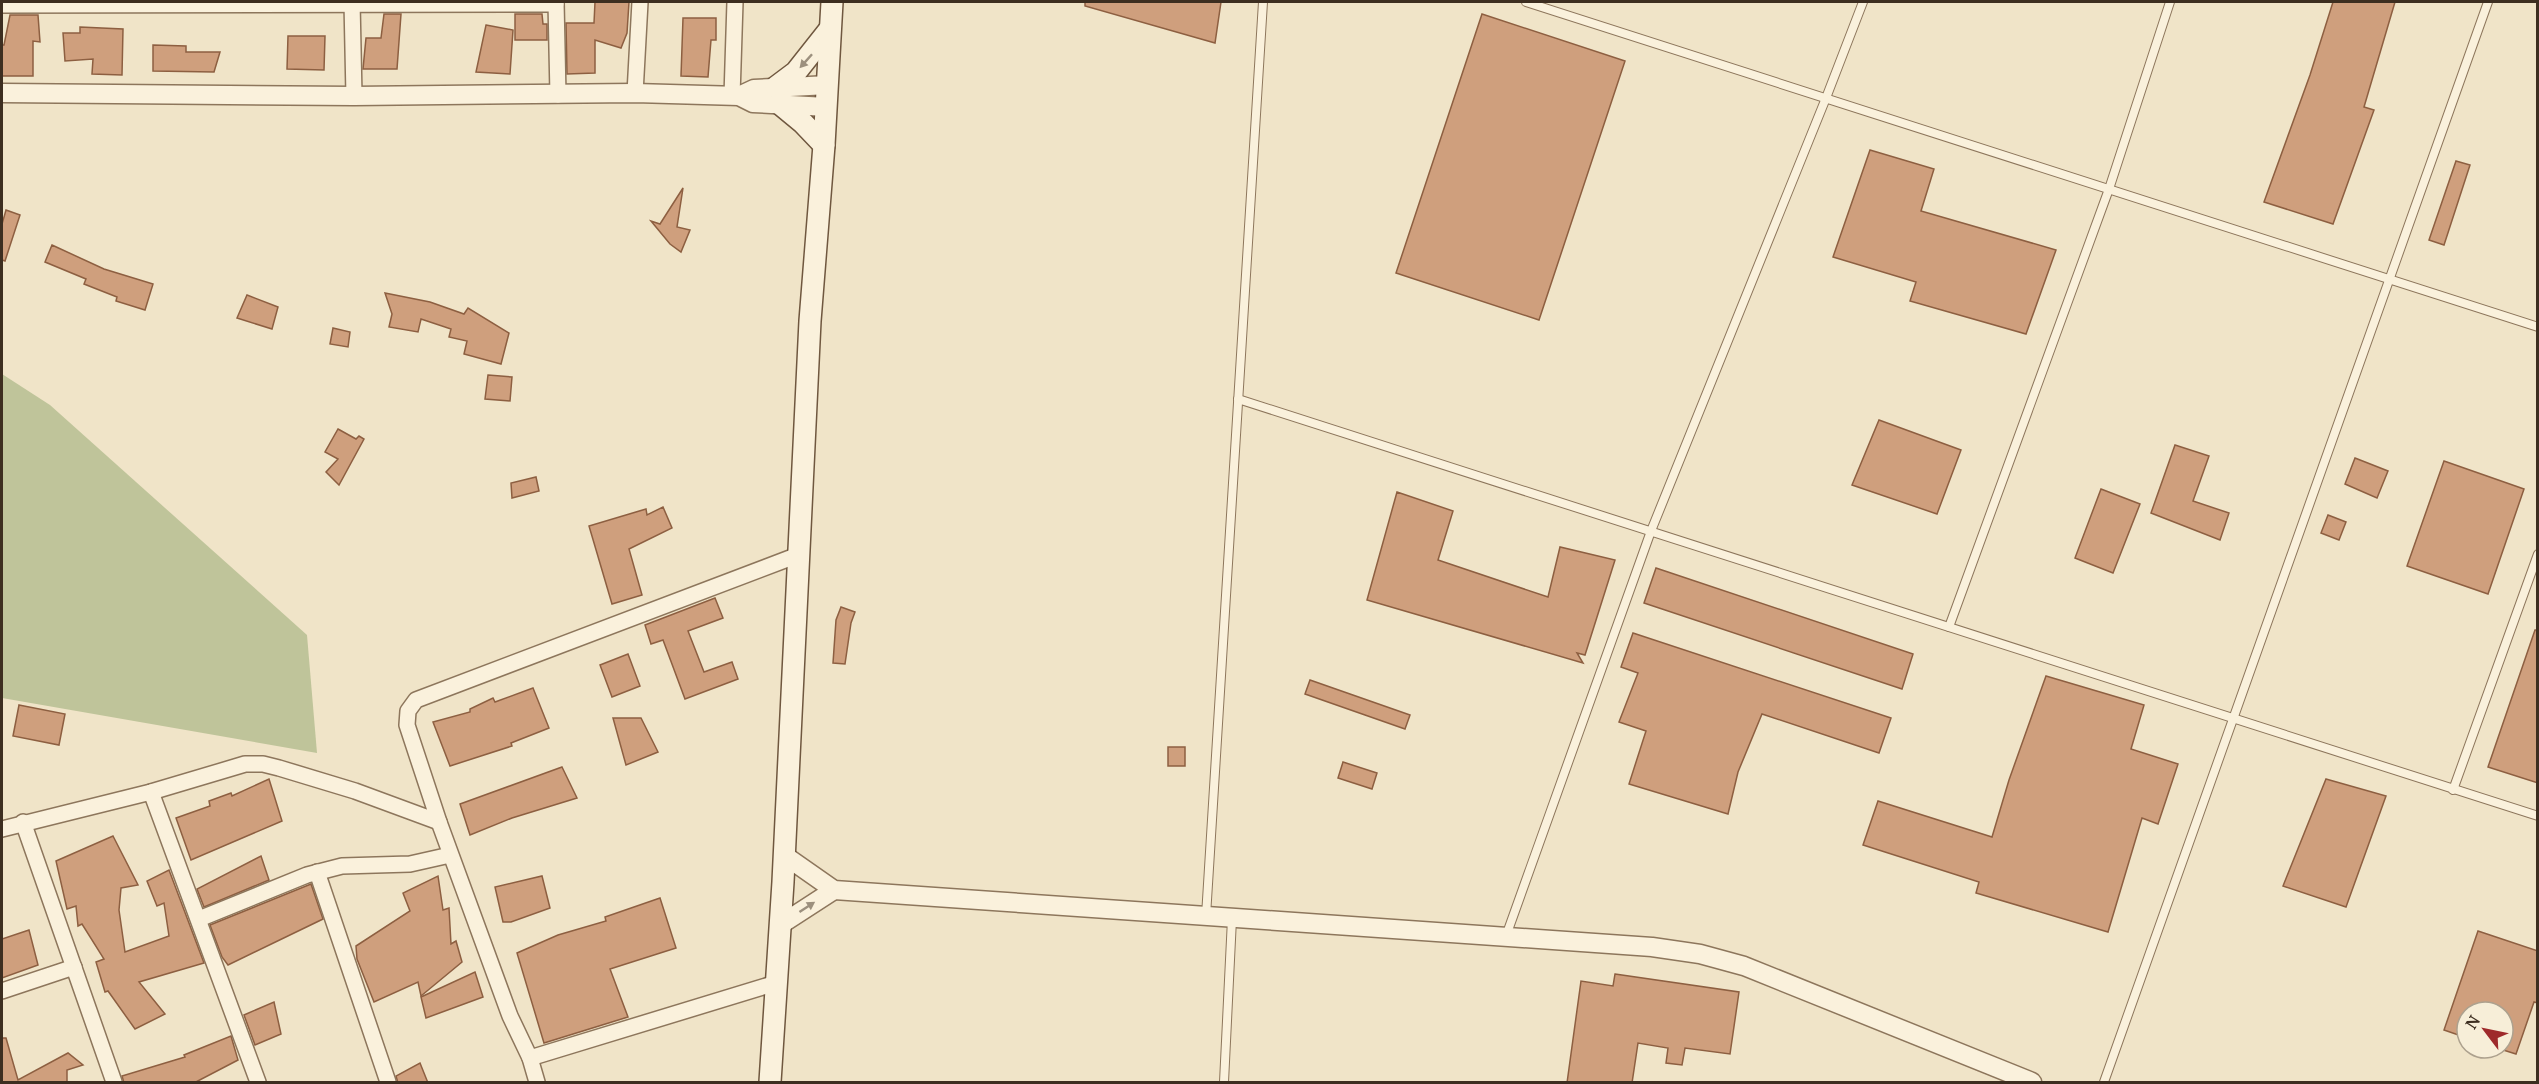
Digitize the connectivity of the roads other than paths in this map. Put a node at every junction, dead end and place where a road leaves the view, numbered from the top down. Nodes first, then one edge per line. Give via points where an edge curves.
1 (640, 2) edge
2 (735, 2) edge
3 (832, 2) edge
4 (1263, 2) edge
5 (1526, 2) edge
6 (1863, 2) edge
7 (2170, 2) edge
8 (2488, 2) edge
9 (79, 3) edge
10 (271, 3) edge
11 (352, 3) edge
12 (556, 3) edge
13 (1538, 3) edge
14 (2, 5) edge
15 (830, 29) junction
16 (828, 85) junction
17 (2, 93) edge
18 (635, 93) junction
19 (558, 95) junction
20 (354, 96) junction
21 (735, 96) junction
22 (778, 96) junction
23 (1826, 98) junction
24 (827, 107) junction
25 (824, 145) junction
26 (2109, 189) junction
27 (2389, 280) junction
28 (2538, 327) edge
29 (1238, 399) junction
30 (1651, 531) junction
31 (2538, 554) edge
32 (798, 555) junction
33 (1949, 627) junction
34 (2234, 718) junction
35 (2453, 790) junction
36 (151, 792) junction
37 (2538, 816) edge
38 (23, 822) junction
39 (439, 822) junction
40 (2, 829) edge
41 (450, 855) junction
42 (784, 855) junction
43 (317, 872) junction
44 (834, 890) junction
45 (1206, 915) junction
46 (1232, 917) junction
47 (199, 919) junction
48 (780, 925) junction
49 (1506, 937) junction
50 (74, 967) junction
51 (776, 983) junction
52 (2, 992) edge
53 (530, 1058) junction
54 (114, 1083) edge
55 (258, 1083) edge
56 (388, 1083) edge
57 (537, 1083) edge
58 (770, 1083) edge
59 (1224, 1083) edge
60 (2032, 1083) edge
61 (2104, 1083) edge

1 - 18 street
2 - 21 street
3 - 15 main road
4 - 29 lane
5 - 13 lane
6 - 23 lane
7 - 26 lane
8 - 27 lane
9 - 10 street
9 - 14 street
10 - 11 street
11 - 12 street
11 - 20 street
12 - 19 street
13 - 23 lane
15 - 16 main road
15 -> 22 main road
16 - 22 street
16 - 24 main road
17 - 20 street
18 - 19 street
18 - 21 street
19 - 20 street
21 - 22 street via 753,103
22 - 24 street
22 - 25 main road
23 - 26 lane
23 - 30 lane
24 - 25 main road
25 - 32 main road
26 - 27 lane
26 - 33 lane
27 - 28 lane
27 - 34 lane
29 - 30 lane
29 - 45 lane
30 - 33 lane
30 - 49 lane
31 - 35 lane
32 - 39 street via 416,700 408,711 407,725
32 - 42 main road
33 - 34 lane
34 - 35 lane
34 - 61 lane
35 - 37 lane
36 - 38 street
36 - 39 street via 245,764 263,764 355,791
36 - 47 street
38 - 40 street
38 - 50 street
39 - 41 street
41 - 43 street via 410,864 342,866
41 - 53 street via 510,1016
42 - 44 street
42 - 48 main road
43 - 47 street
43 - 56 street
44 - 45 street
48 -> 44 street
45 - 46 street
46 - 49 street
46 - 59 lane
47 - 55 street
48 - 51 main road
49 - 60 street via 1652,947 1744,966
50 - 52 street
50 - 54 street
51 - 53 street
51 - 58 main road
53 - 57 street

